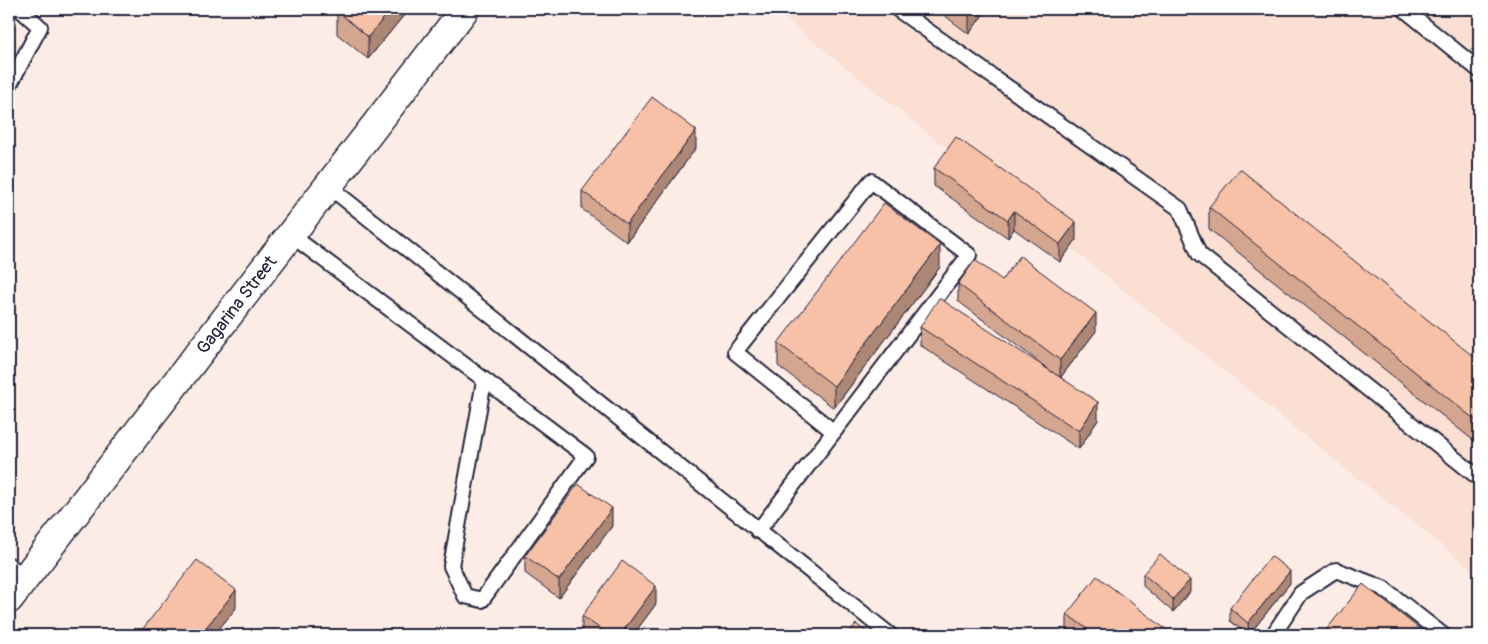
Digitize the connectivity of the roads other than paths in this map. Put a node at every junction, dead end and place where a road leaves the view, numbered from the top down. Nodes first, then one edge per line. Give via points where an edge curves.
1 (20, 9) edge
2 (465, 9) edge
3 (897, 9) edge
4 (1404, 9) edge
5 (1479, 70) edge
6 (9, 86) edge
7 (327, 185) junction
8 (291, 235) junction
9 (484, 381) junction
10 (834, 432) junction
11 (1479, 478) edge
12 (758, 531) junction
13 (14, 581) edge
14 (890, 635) edge
15 (1273, 635) edge
16 (1443, 635) edge

1 - 6 lane via 40,27
2 - 7 main road, Gagarina Street
3 - 11 lane via 1180,209 1199,254
4 - 5 lane
7 - 8 main road, Gagarina Street
7 - 12 lane
8 - 9 lane
8 - 13 main road, Gagarina Street
9 - 9 lane via 586,456 482,600 465,596 451,566
10 - 10 lane via 969,255 871,181 735,352
10 - 12 lane
12 - 14 lane
15 - 16 lane via 1302,593 1336,570 1383,588

